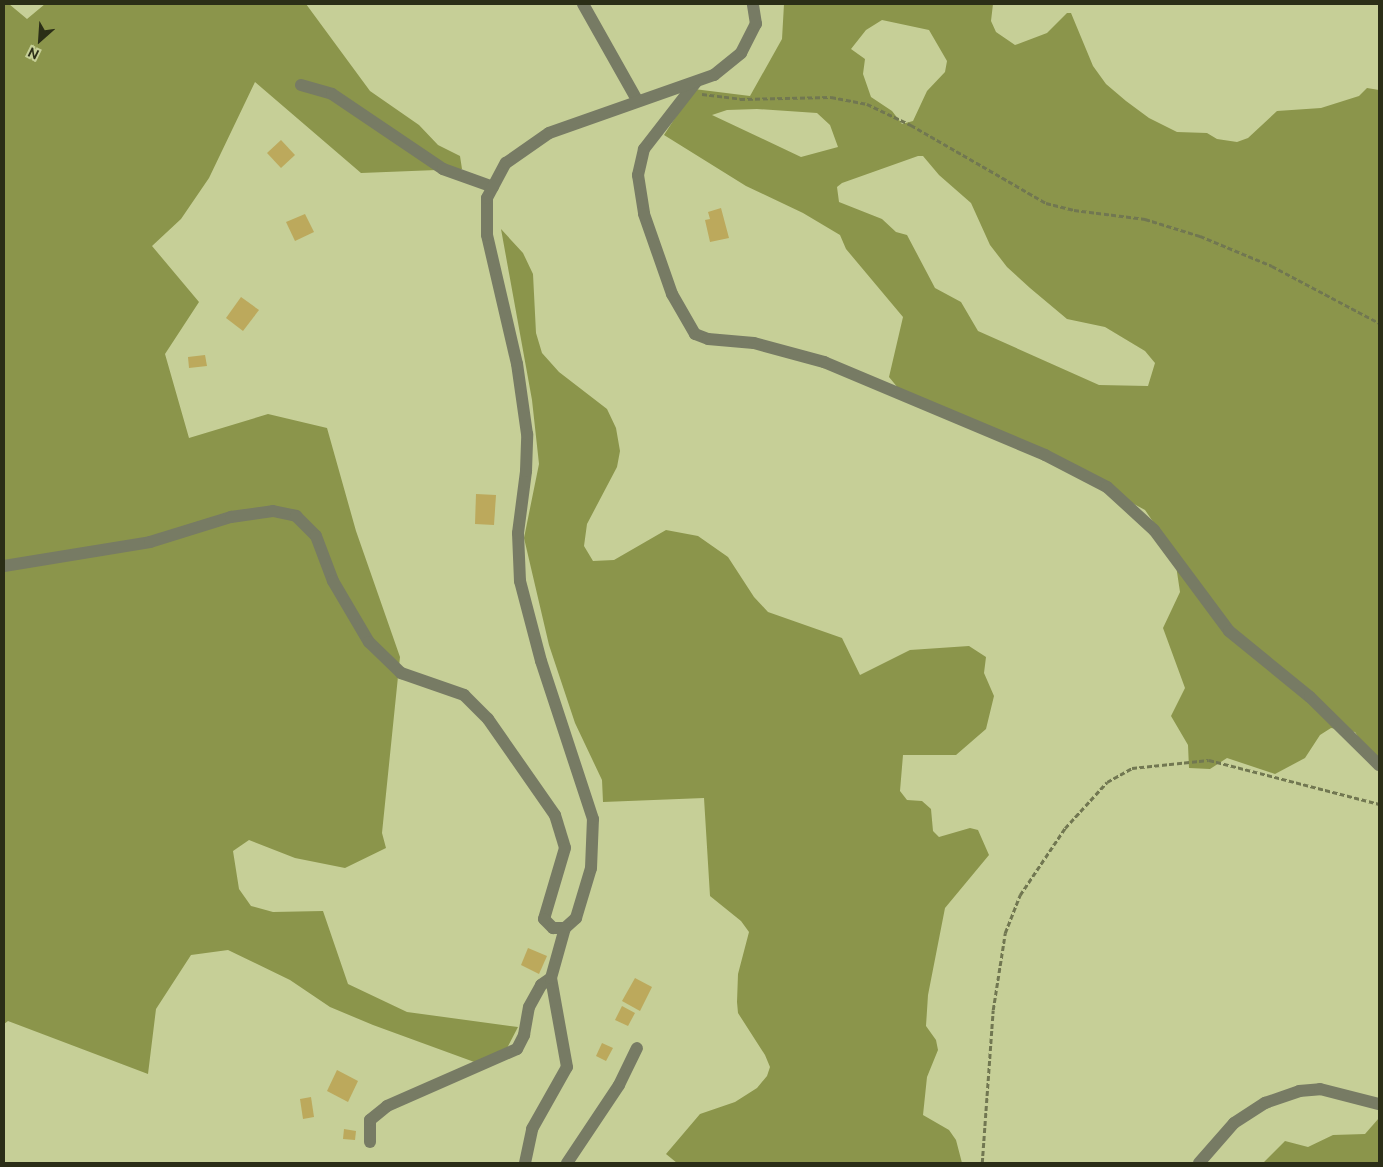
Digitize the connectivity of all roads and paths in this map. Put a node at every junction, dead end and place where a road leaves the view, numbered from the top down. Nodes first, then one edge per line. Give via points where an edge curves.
1 (583, 4) edge
2 (753, 4) edge
3 (301, 85) dead end
4 (692, 87) junction
5 (637, 100) junction
6 (493, 187) junction
7 (1379, 323) edge
8 (4, 566) edge
9 (1379, 765) edge
10 (1379, 804) edge
11 (565, 928) junction
12 (552, 978) junction
13 (637, 1048) dead end
14 (1379, 1104) edge
15 (370, 1142) dead end
16 (525, 1163) edge
17 (567, 1163) edge
18 (982, 1163) edge
19 (1199, 1163) edge

1 - 5 street
2 - 4 street via 756,24 741,53 714,75
3 - 6 street via 332,94 444,169
4 - 5 street
4 - 7 path via 740,99 831,97 867,104 911,125 1046,203 1145,219 1200,236 1281,270
4 - 9 street via 644,149 638,175 644,214 672,294 695,334 708,339 754,343 824,362 1045,456 1107,488 1154,530 1229,631 1310,697
5 - 6 street via 549,133 506,163
6 - 11 street via 487,198 487,235 517,364 527,434 518,533 520,581 541,661 593,819 591,868 576,918
8 - 11 street via 150,542 231,517 274,511 296,516 316,536 334,581 370,642 401,673 464,695 488,719 555,815 565,848 544,919 553,928
10 - 18 path via 1209,760 1132,768 1107,782 1065,828 1020,895 1005,932 994,1010
11 - 12 street
12 - 15 street via 541,985 529,1007 524,1036 517,1049 387,1106 370,1120
12 - 16 street via 567,1067 532,1129
13 - 17 street via 620,1085
14 - 19 street via 1320,1089 1299,1091 1264,1103 1234,1123

